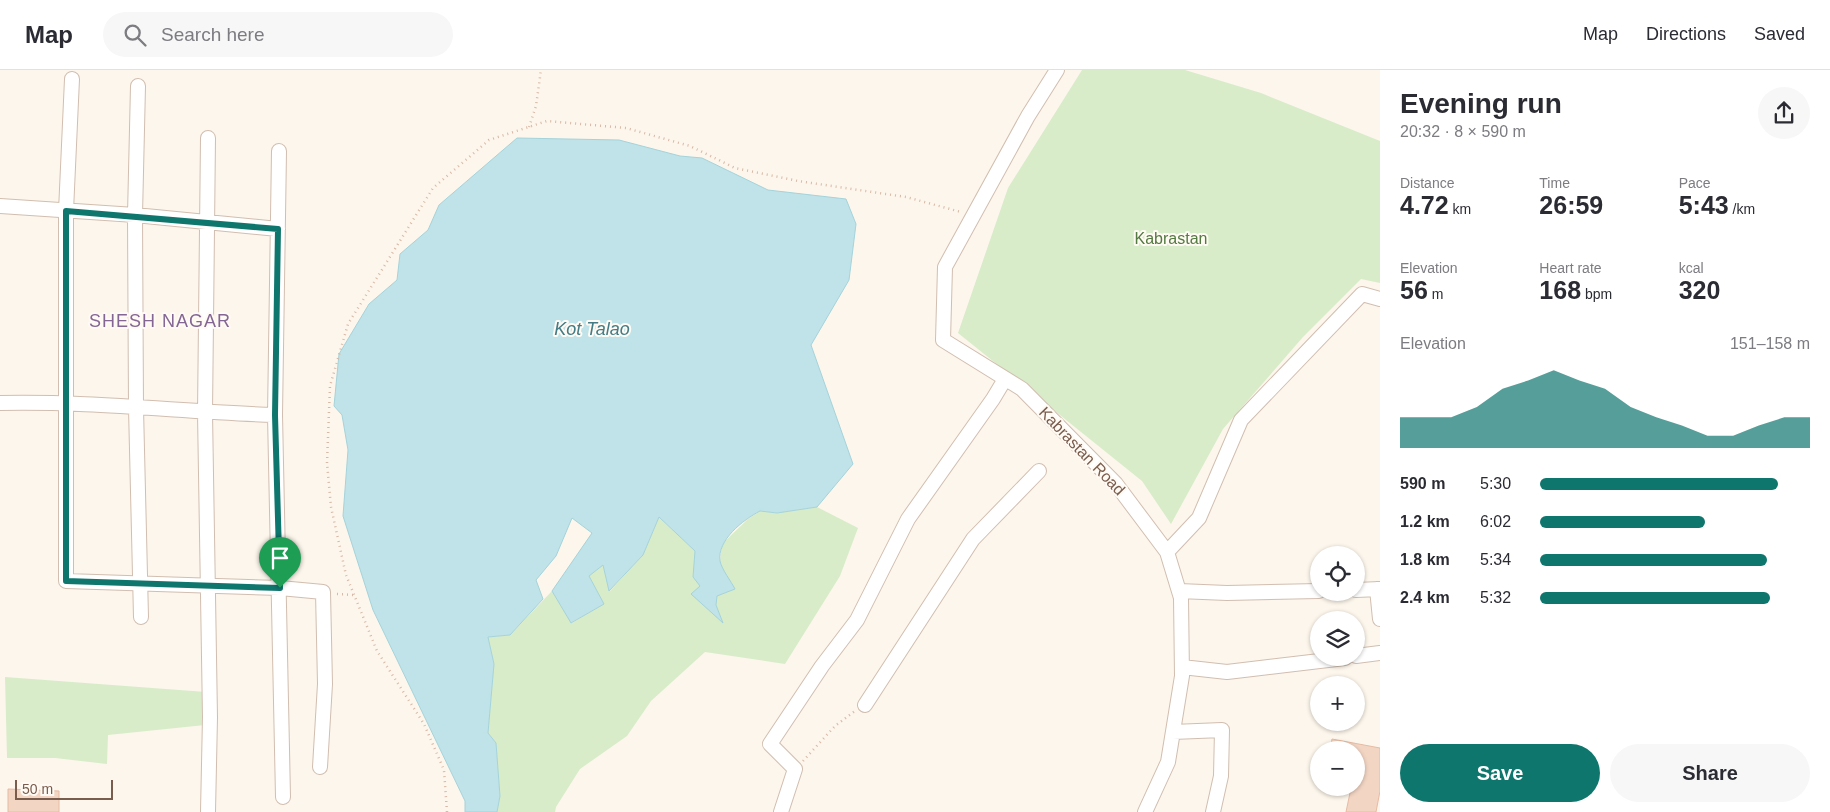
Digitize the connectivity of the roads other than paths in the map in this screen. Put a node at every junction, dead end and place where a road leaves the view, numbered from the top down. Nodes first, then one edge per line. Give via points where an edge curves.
1 (1057, 70) edge
2 (72, 79) dead end
3 (138, 86) dead end
4 (208, 138) dead end
5 (279, 151) dead end
6 (0, 206) edge
7 (66, 211) junction
8 (135, 215) junction
9 (209, 224) junction
10 (278, 229) junction
11 (1380, 299) edge
12 (1005, 379) junction
13 (66, 402) junction
14 (0, 403) edge
15 (136, 408) junction
16 (205, 413) junction
17 (275, 415) junction
18 (1039, 470) dead end
19 (1167, 552) junction
20 (141, 583) junction
21 (208, 587) junction
22 (280, 588) junction
23 (1378, 589) edge
24 (1365, 590) edge
25 (1178, 591) junction
26 (1310, 591) edge
27 (141, 617) dead end
28 (1380, 619) edge
29 (1380, 653) edge
30 (1365, 655) edge
31 (1310, 662) edge
32 (1182, 668) junction
33 (865, 705) road end
34 (1173, 732) junction
35 (320, 767) dead end
36 (283, 797) dead end
37 (208, 812) edge
38 (781, 812) edge
39 (1145, 812) edge
40 (1213, 812) edge

1 - 12 street, Kabrastan Road via 945,267 943,340
2 - 7 street
3 - 8 street
4 - 9 street
5 - 10 street
6 - 7 street
7 - 8 street
7 - 13 street
8 - 9 street
8 - 15 street
9 - 10 street
9 - 16 street
10 - 17 street
11 - 19 street via 1362,294 1241,420 1199,518
12 - 19 street, Kabrastan Road via 1022,390 1116,484
12 - 38 street via 908,519 857,620 770,744 795,769
13 - 14 street
13 - 15 street
13 - 20 street via 66,581
15 - 16 street
15 - 20 street
16 - 17 street
16 - 21 street
17 - 22 street
18 - 33 street via 973,539
19 - 25 street, Kabrastan Road
20 - 21 street
20 - 27 street
21 - 22 street
21 - 37 street
22 - 35 street via 323,592 325,684
22 - 36 street
23 - 24 street
23 - 28 street
25 - 26 street
25 - 32 street, Kabrastan Road via 1181,598
29 - 30 street
31 - 32 street via 1226,672
32 - 34 street, Kabrastan Road
34 - 39 street, Kabrastan Road via 1168,762
34 - 40 street via 1222,730 1221,776

